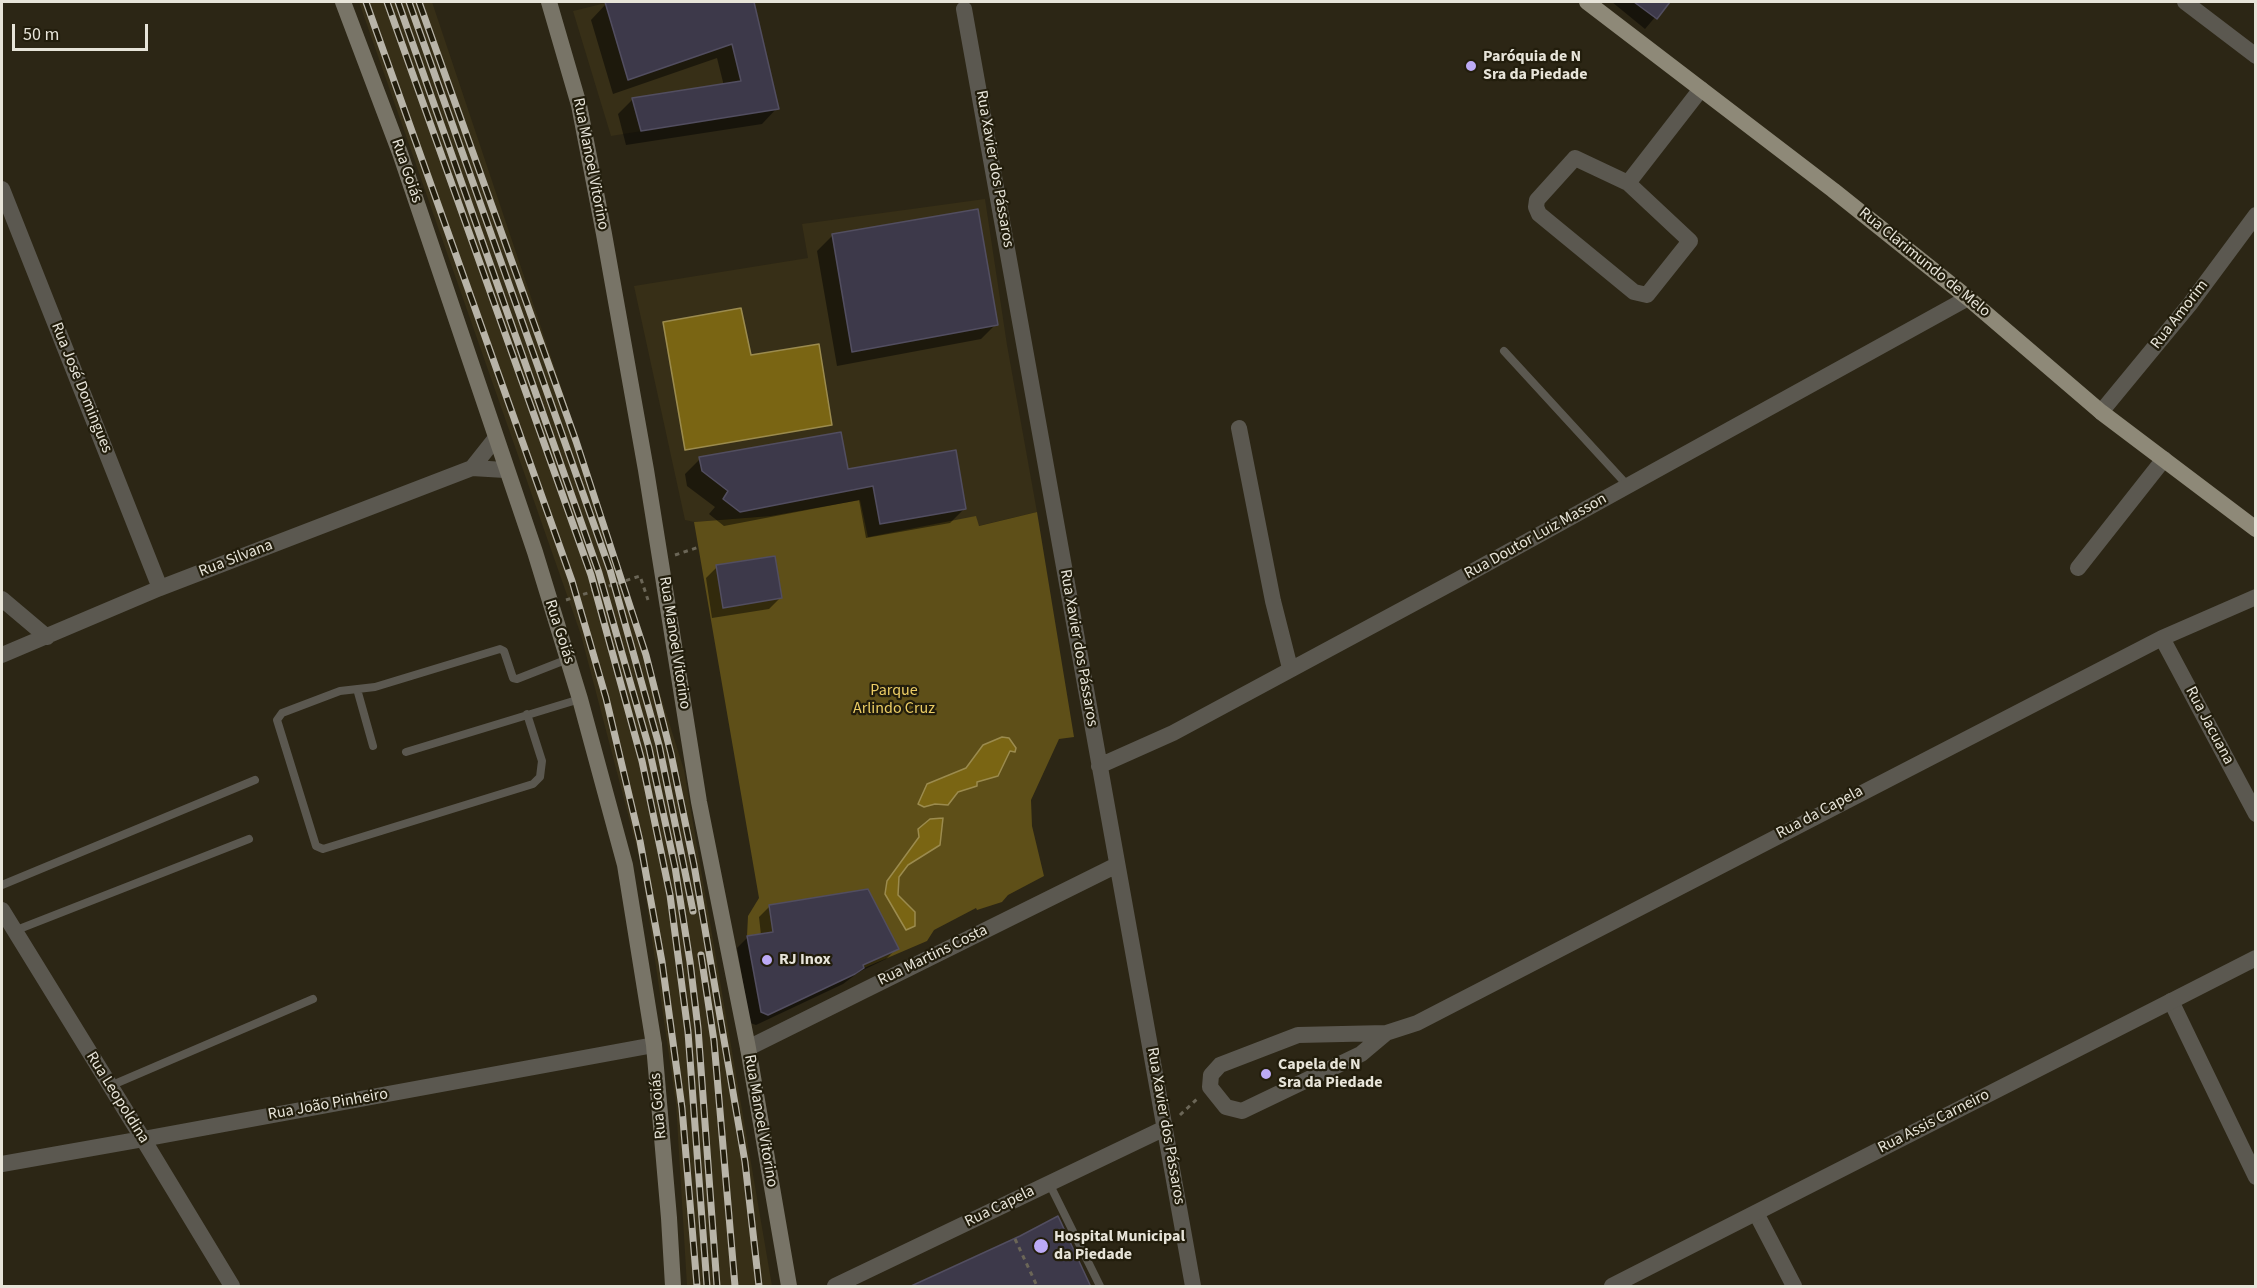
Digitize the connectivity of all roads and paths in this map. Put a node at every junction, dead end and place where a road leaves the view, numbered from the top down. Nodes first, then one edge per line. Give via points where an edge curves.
1 (343, 2) edge
2 (549, 2) edge
3 (1589, 2) edge
4 (2185, 2) edge
5 (964, 9) dead end
6 (2256, 56) edge
7 (1701, 89) junction
8 (1628, 183) junction
9 (2, 189) edge
10 (2256, 215) edge
11 (1968, 298) junction
12 (1504, 351) dead end
13 (2101, 412) junction
14 (1239, 428) dead end
15 (495, 439) junction
16 (2163, 459) junction
17 (472, 468) junction
18 (506, 470) junction
19 (1628, 486) junction
20 (2256, 530) edge
21 (699, 547) dead end
22 (660, 559) junction
23 (2078, 568) dead end
24 (640, 576) dead end
25 (160, 588) junction
26 (2256, 597) edge
27 (2, 599) edge
28 (555, 604) dead end
29 (46, 637) junction
30 (2162, 638) junction
31 (2, 655) edge
32 (568, 659) junction
33 (1290, 668) junction
34 (357, 689) junction
35 (580, 699) junction
36 (527, 714) junction
37 (373, 746) dead end
38 (406, 752) dead end
39 (1099, 766) junction
40 (255, 780) dead end
41 (2256, 814) edge
42 (249, 839) dead end
43 (1117, 865) junction
44 (2, 885) edge
45 (2, 910) edge
46 (14, 931) junction
47 (2256, 958) edge
48 (313, 999) dead end
49 (2171, 1001) junction
50 (1386, 1034) junction
51 (654, 1045) junction
52 (748, 1048) junction
53 (110, 1086) junction
54 (1210, 1087) junction
55 (1165, 1128) junction
56 (143, 1139) junction
57 (2, 1164) edge
58 (2256, 1177) edge
59 (1048, 1183) junction
60 (1756, 1213) junction
61 (1015, 1239) dead end
62 (232, 1287) edge
63 (673, 1287) edge
64 (789, 1287) edge
65 (835, 1287) edge
66 (1037, 1287) edge
67 (1100, 1287) edge
68 (1193, 1287) edge
69 (1612, 1287) edge
70 (1794, 1287) edge

1 - 15 main road, Rua Goiás via 400,153
2 - 22 main road, Rua Manoel Vitorino via 581,115
3 - 7 main road, Rua Clarimundo de Melo
4 - 6 street
5 - 39 street, Rua Xavier dos Pássaros
7 - 8 street
7 - 11 main road, Rua Clarimundo de Melo
8 - 8 street via 1690,241 1647,296 1634,292 1539,214 1536,207 1537,200 1575,158
9 - 25 street, Rua José Domingues
10 - 13 street, Rua Amorim via 2190,304
11 - 13 main road, Rua Clarimundo de Melo
11 - 19 street, Rua Doutor Luiz Masson
12 - 19 lane
13 - 16 main road, Rua Clarimundo de Melo
14 - 33 street
15 - 17 street
15 - 18 main road, Rua Goiás
16 - 20 main road, Rua Clarimundo de Melo
16 - 23 street
17 - 18 street, Rua Silvana
17 - 25 street, Rua Silvana
18 - 32 main road, Rua Goiás
19 - 33 street, Rua Doutor Luiz Masson
21 - 22 path
22 - 52 main road, Rua Manoel Vitorino via 699,802
24 - 28 path
25 - 29 street, Rua Silvana
26 - 30 street, Rua da Capela
27 - 29 street
29 - 31 street, Rua Silvana
30 - 41 street, Rua Jacuana
30 - 50 street, Rua da Capela via 1417,1023
32 - 34 lane via 517,679 500,649
32 - 35 main road, Rua Goiás
33 - 39 street, Rua Doutor Luiz Masson via 1173,733
34 - 36 lane via 340,691 282,713 277,720 316,846 323,849 533,784 540,777 542,762
34 - 37 lane
35 - 36 lane
35 - 51 main road, Rua Goiás via 625,865
36 - 38 lane
39 - 43 street, Rua Xavier dos Pássaros
40 - 44 lane
42 - 46 lane
43 - 52 street, Rua Martins Costa
43 - 55 street, Rua Xavier dos Pássaros
45 - 46 street, Rua Leopoldina
46 - 53 street, Rua Leopoldina
47 - 49 street, Rua Assis Carneiro
48 - 53 lane
49 - 58 street
49 - 60 street, Rua Assis Carneiro
50 - 54 street, Rua da Capela via 1298,1035 1220,1065 1211,1075
50 - 54 street, Rua da Capela via 1361,1054 1242,1111 1226,1107
51 - 56 street, Rua João Pinheiro
51 - 63 main road, Rua Goiás
52 - 64 main road, Rua Manoel Vitorino
53 - 56 street, Rua Leopoldina
54 - 55 path
55 - 59 street, Rua Capela
55 - 68 street, Rua Xavier dos Pássaros
56 - 57 street, Rua João Pinheiro
56 - 62 street, Rua Leopoldina
59 - 65 street, Rua Capela
59 - 67 lane
60 - 69 street, Rua Assis Carneiro
60 - 70 street
61 - 66 path

